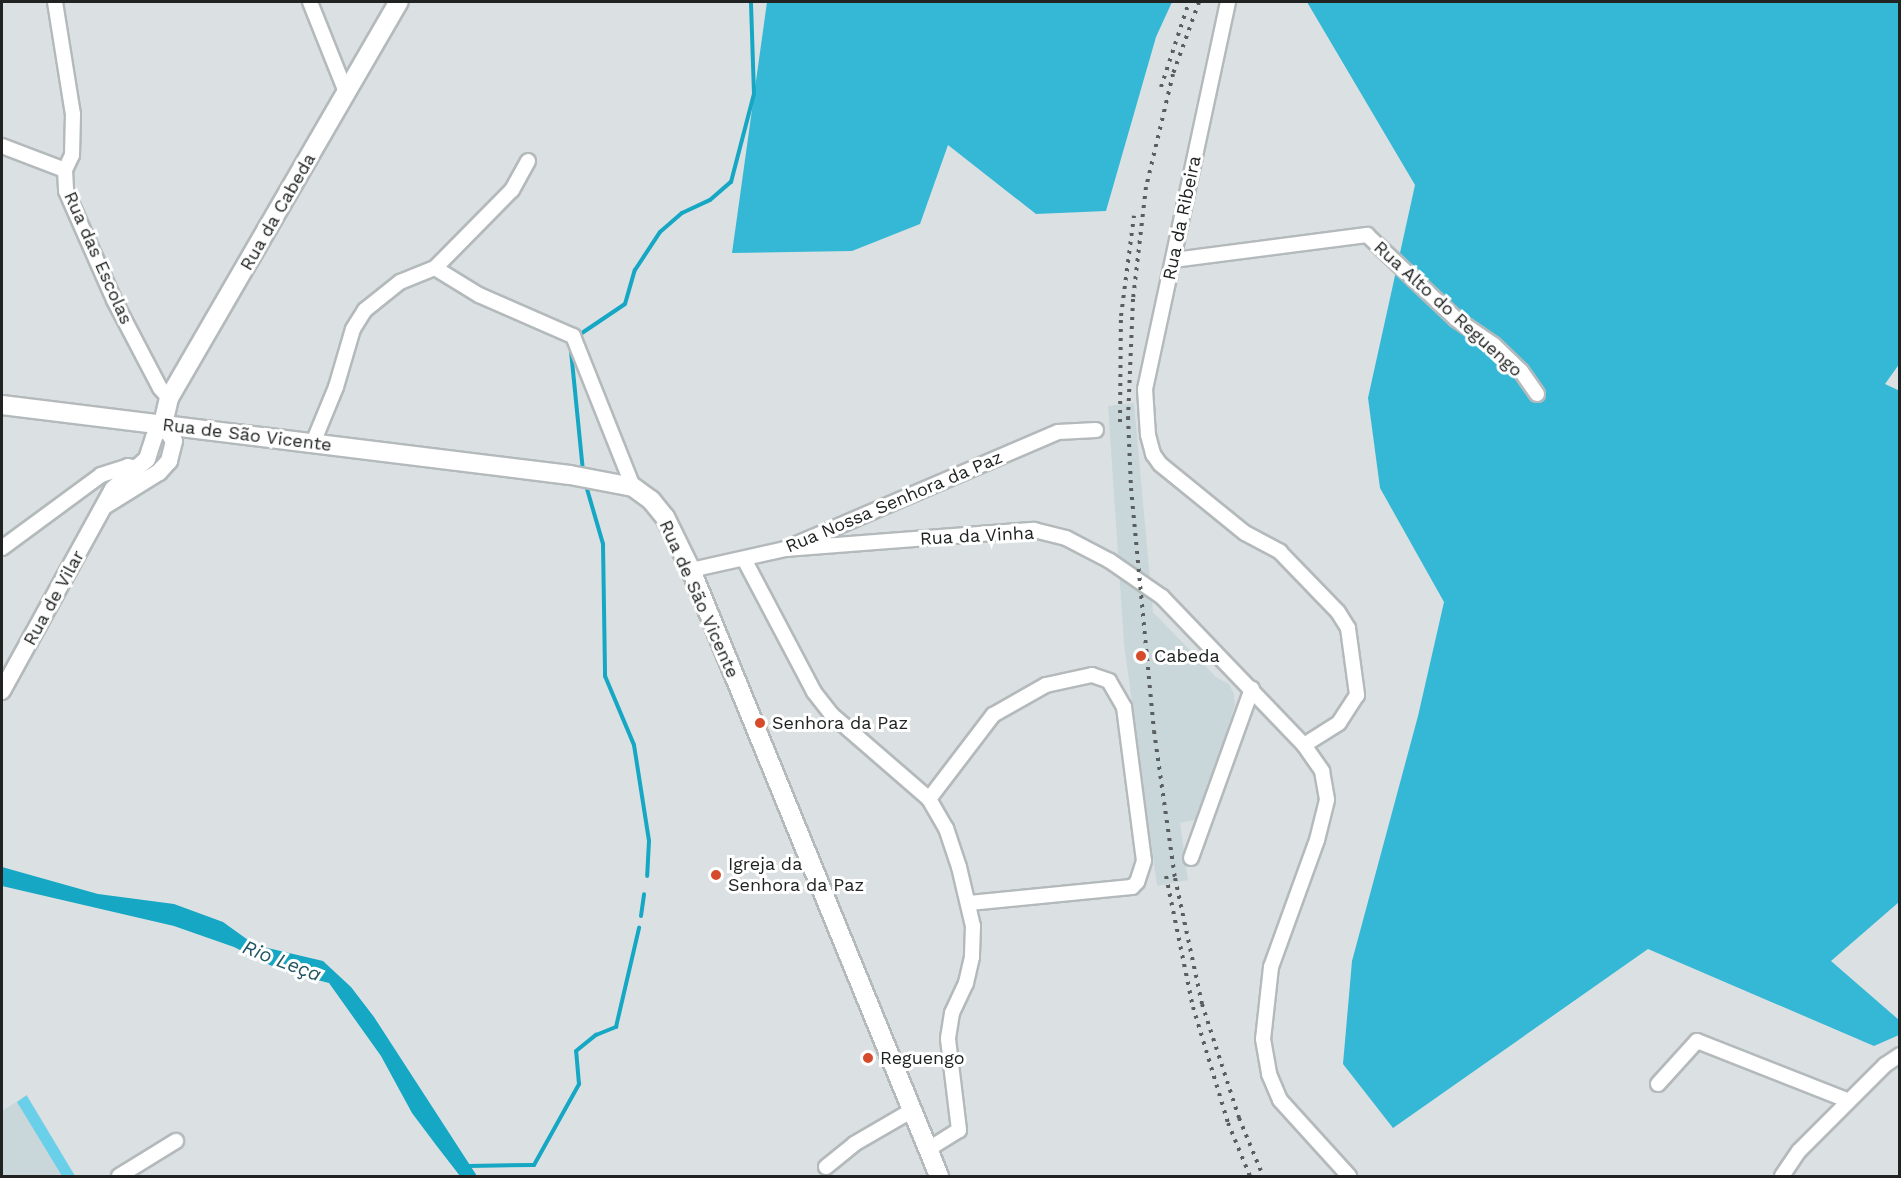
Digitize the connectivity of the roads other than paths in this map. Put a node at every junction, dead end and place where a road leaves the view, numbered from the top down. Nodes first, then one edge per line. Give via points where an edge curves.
1 (55, 2) edge
2 (310, 2) edge
3 (399, 2) edge
4 (1228, 2) edge
5 (346, 92) junction
6 (2, 146) edge
7 (528, 161) dead end
8 (65, 170) junction
9 (1174, 260) junction
10 (435, 268) junction
11 (1538, 394) dead end
12 (169, 398) junction
13 (2, 405) edge
14 (163, 424) junction
15 (1096, 429) dead end
16 (313, 443) junction
17 (137, 468) junction
18 (633, 487) junction
19 (106, 505) junction
20 (2, 548) edge
21 (785, 549) junction
22 (744, 560) junction
23 (691, 570) junction
24 (1252, 689) junction
25 (2, 691) edge
26 (1304, 745) junction
27 (929, 799) junction
28 (1191, 858) dead end
29 (969, 903) junction
30 (1899, 1055) edge
31 (1658, 1084) dead end
32 (1849, 1101) junction
33 (911, 1111) junction
34 (176, 1141) dead end
35 (927, 1150) junction
36 (826, 1167) dead end
37 (119, 1176) edge
38 (939, 1176) edge
39 (1349, 1176) edge
40 (1782, 1176) edge

1 - 8 street, Rua das Escolas via 73,114 72,155
2 - 5 street
3 - 5 main road, Rua da Cabeda
4 - 9 street, Rua da Ribeira
5 - 12 main road, Rua da Cabeda
6 - 8 street
7 - 10 street via 512,190
8 - 12 street, Rua das Escolas via 66,191 93,255 160,388
9 - 11 street, Rua Alto do Reguengo via 1366,235 1456,319 1494,345
9 - 26 street, Rua da Ribeira via 1144,389 1153,454 1160,464 1245,533 1280,552 1338,612 1348,628 1357,695 1339,723
10 - 16 street via 400,282 365,310 353,329 336,387
10 - 18 street via 479,295 573,336
12 - 14 main road, Rua da Cabeda
13 - 14 main road, Rua de São Vicente
14 - 16 main road, Rua de São Vicente
14 - 17 street, Rua de Vilar via 154,436 147,459
14 - 19 street, Rua de Vilar via 174,441 169,461 159,472
15 - 21 street, Rua Nossa Senhora da Paz via 1058,432
16 - 18 main road, Rua de São Vicente via 570,474
17 - 19 street, Rua de Vilar via 113,489
17 - 20 street via 128,465 101,476
18 - 23 main road, Rua de São Vicente via 665,517
19 - 25 street, Rua de Vilar
21 - 22 street, Rua Nossa Senhora da Paz
21 - 24 street, Rua da Vinha via 1034,530 1066,538 1110,561 1162,597
22 - 23 street, Rua Nossa Senhora da Paz
22 - 27 street via 814,692 831,714
23 - 33 main road, Rua de São Vicente
24 - 26 street, Rua da Vinha
24 - 28 street
26 - 39 street via 1322,771 1327,800 1317,840 1271,968 1263,1039 1269,1074 1280,1100
27 - 29 street via 946,828
27 - 29 street via 993,715 1046,685 1092,675 1109,681 1124,706 1144,861 1137,882 1132,886
29 - 35 street via 972,957 966,984 952,1013 948,1039 959,1130
30 - 32 street
31 - 32 street via 1696,1041
32 - 40 street via 1799,1152
33 - 35 main road, Rua de São Vicente
33 - 36 street via 854,1144
34 - 37 street
35 - 38 main road, Rua de São Vicente

